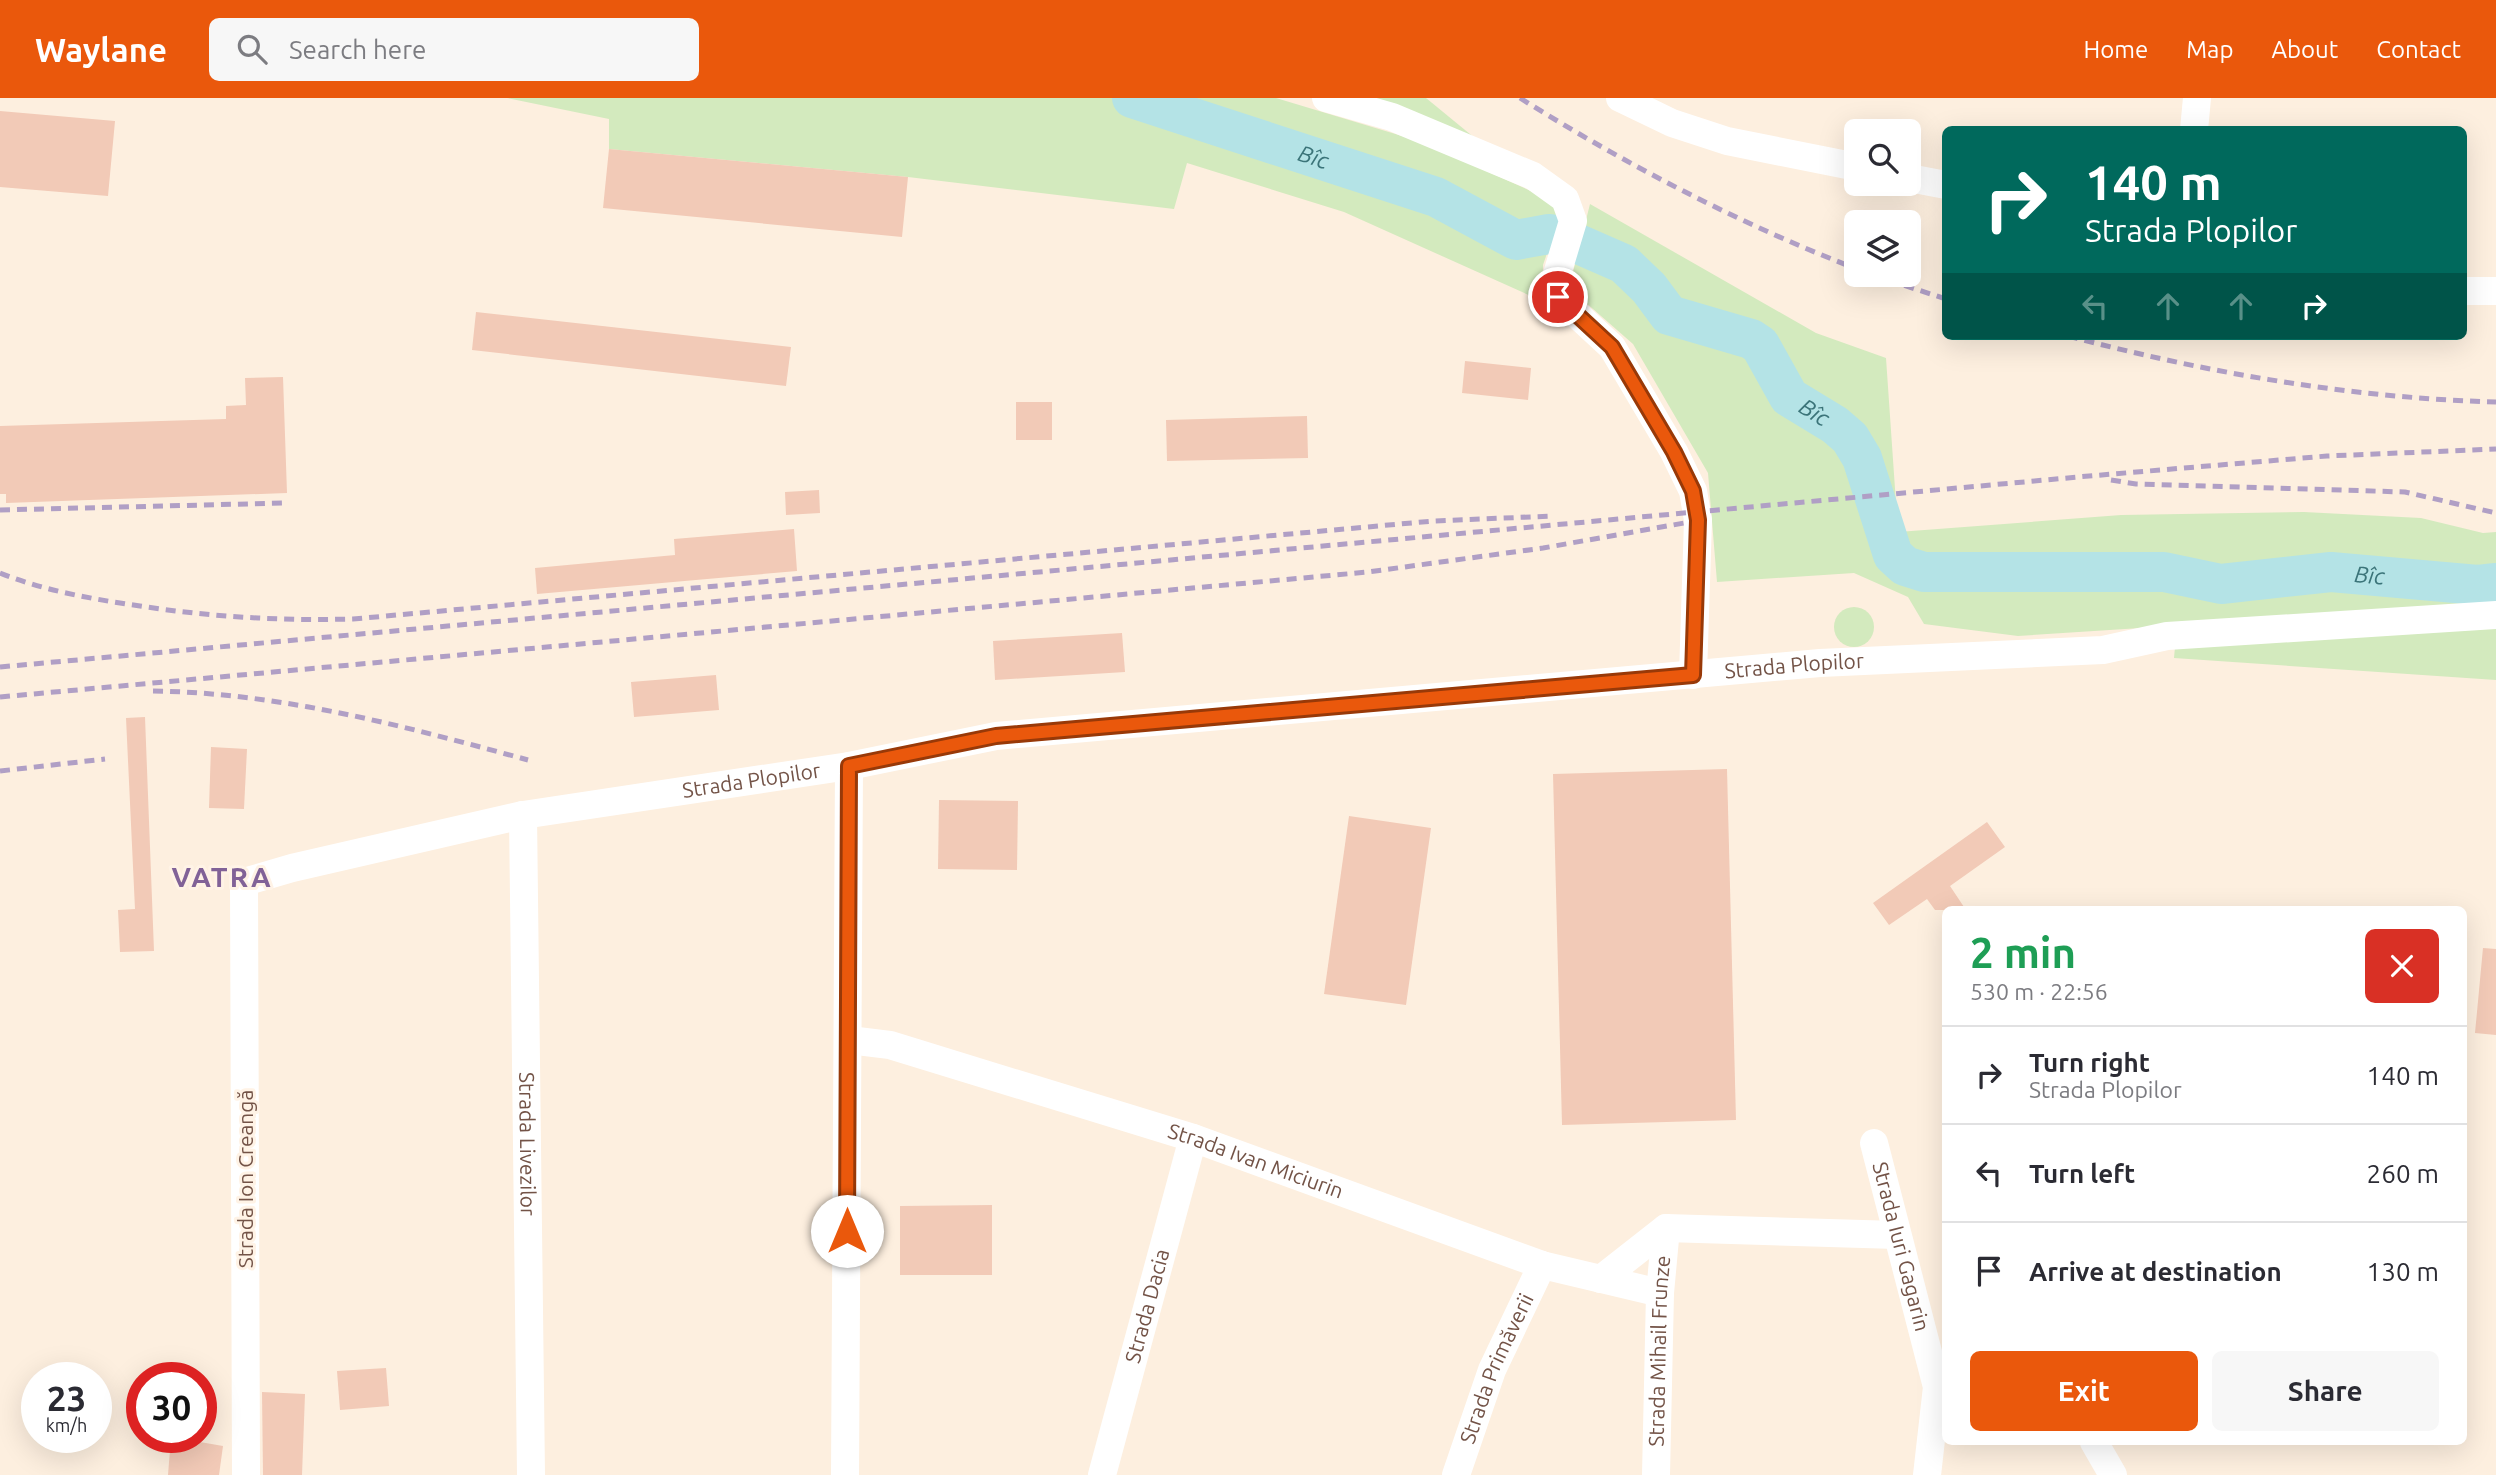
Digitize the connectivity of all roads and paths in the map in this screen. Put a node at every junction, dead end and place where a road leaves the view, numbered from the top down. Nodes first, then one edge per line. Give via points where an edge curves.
1 (1326, 98) edge
2 (1620, 98) edge
3 (2197, 98) edge
4 (2194, 126) edge
5 (1844, 164) edge
6 (1921, 180) edge
7 (1942, 184) edge
8 (2467, 291) edge
9 (2496, 291) edge
10 (2496, 615) edge
11 (1693, 675) junction
12 (849, 766) junction
13 (523, 814) junction
14 (244, 882) joint
15 (849, 1040) junction
16 (1192, 1138) junction
17 (1874, 1143) dead end
18 (1666, 1228) junction
19 (1897, 1235) junction
20 (1542, 1265) junction
21 (1601, 1279) junction
22 (1660, 1293) junction
23 (1941, 1387) edge
24 (2096, 1445) edge
25 (246, 1475) edge
26 (531, 1475) edge
27 (845, 1475) edge
28 (1102, 1475) edge
29 (1457, 1475) edge
30 (1656, 1475) edge
31 (1927, 1475) edge
32 (2113, 1475) edge

1 - 11 street via 1392,117 1533,176 1565,199 1573,221 1554,284 1558,297 1612,347 1693,491 1698,520
2 - 5 street via 1672,123 1727,141
3 - 4 street
6 - 7 street
8 - 9 street
10 - 11 street, Strada Plopilor via 2167,636 2103,650 1920,656
11 - 12 street, Strada Plopilor via 996,736
12 - 13 street, Strada Plopilor
12 - 15 street
13 - 14 street, Strada Plopilor
13 - 26 street, Strada Livezilor
14 - 25 street, Strada Ion Creangă
15 - 16 street, Strada Ivan Miciurin via 890,1045
15 - 27 street
16 - 20 street, Strada Ivan Miciurin
16 - 28 street, Strada Dacia
17 - 19 street, Strada Iuri Gagarin
18 - 19 street
18 - 21 street
18 - 22 street, Strada Mihail Frunze
19 - 23 street, Strada Iuri Gagarin
20 - 21 street, Strada Ivan Miciurin
20 - 29 street, Strada Primăverii via 1493,1370
21 - 22 street, Strada Ivan Miciurin
22 - 30 street, Strada Mihail Frunze
23 - 31 street, Strada Iuri Gagarin
24 - 32 street

